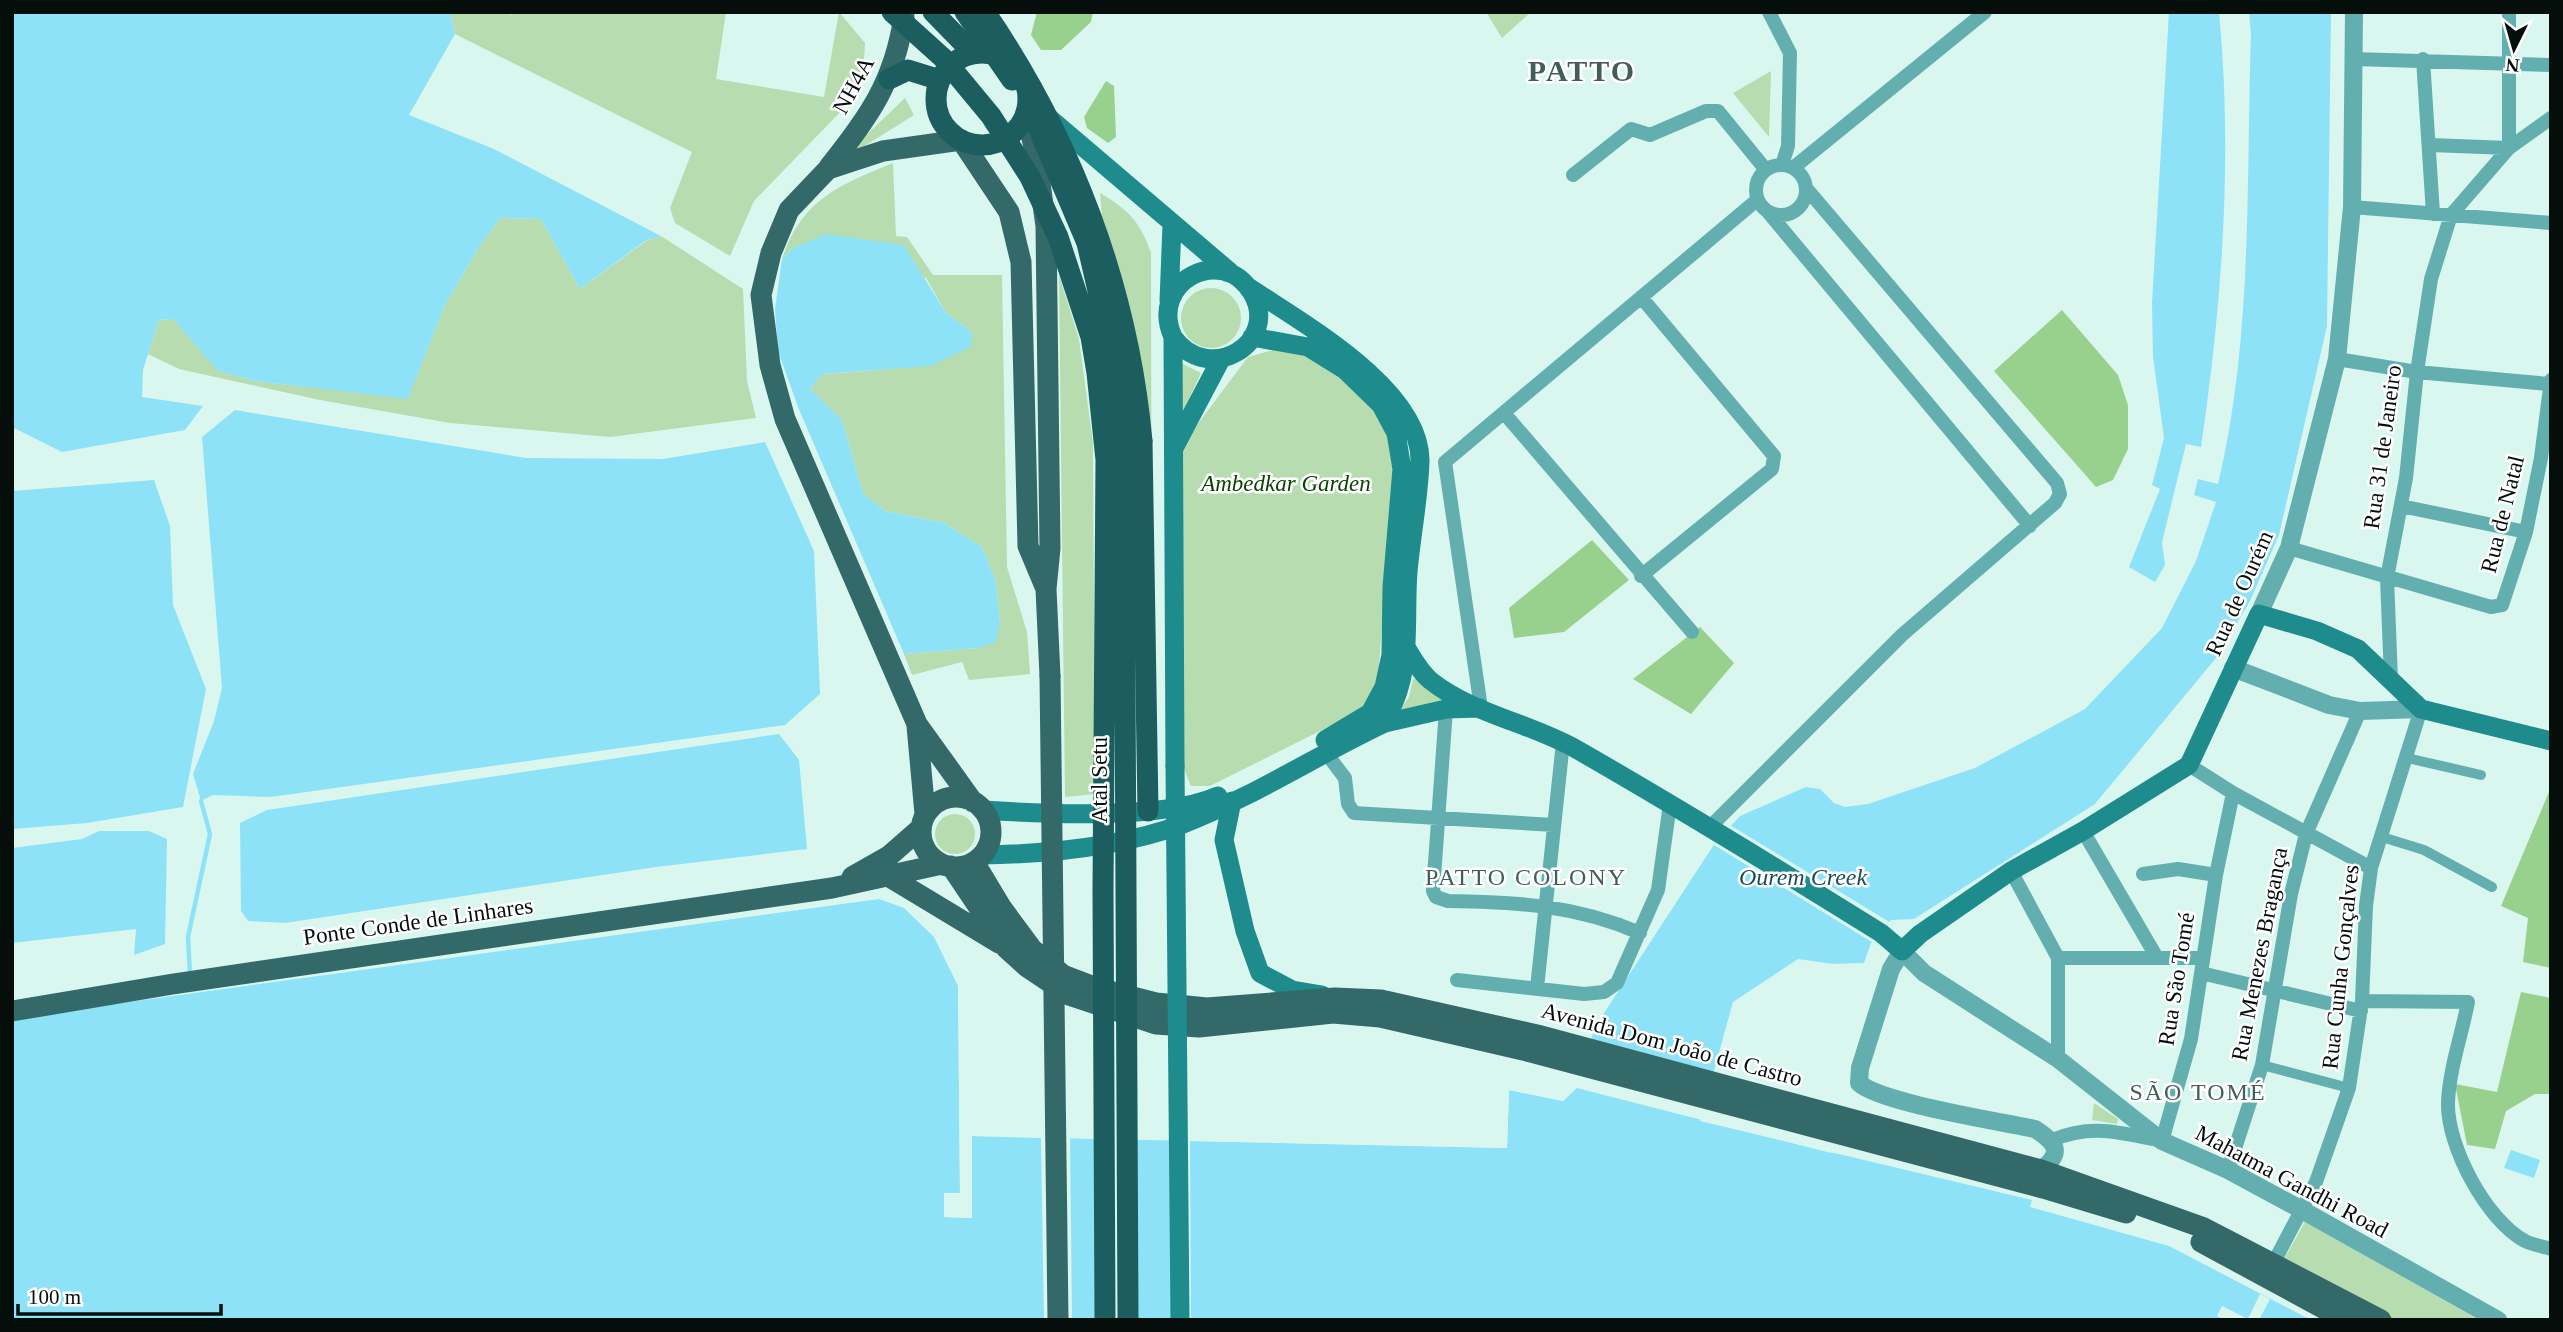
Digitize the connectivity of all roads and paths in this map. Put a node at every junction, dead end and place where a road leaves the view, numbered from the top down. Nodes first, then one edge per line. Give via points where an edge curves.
1 (933, 12) edge
2 (965, 12) edge
3 (984, 12) edge
4 (1769, 12) edge
5 (1985, 12) edge
6 (2354, 12) edge
7 (2509, 12) edge
8 (899, 14) edge
9 (973, 53) junction
10 (997, 55) junction
11 (2354, 59) junction
12 (2423, 59) junction
13 (2510, 61) junction
14 (2551, 65) edge
15 (941, 77) junction
16 (889, 79) junction
17 (1027, 107) junction
18 (2551, 118) edge
19 (961, 141) junction
20 (2430, 145) junction
21 (2509, 148) junction
22 (1787, 167) junction
23 (828, 169) junction
24 (1766, 170) junction
25 (1573, 175) dead end
26 (1806, 188) junction
27 (1757, 200) junction
28 (2352, 207) junction
29 (1768, 212) junction
30 (2433, 214) junction
31 (2451, 215) junction
32 (2551, 223) edge
33 (1172, 225) junction
34 (1240, 281) junction
35 (1641, 297) junction
36 (1168, 305) junction
37 (1173, 337) junction
38 (1252, 337) junction
39 (1221, 359) junction
40 (2337, 359) junction
41 (2417, 372) junction
42 (2550, 382) edge
43 (1504, 412) junction
44 (1172, 451) junction
45 (1420, 459) junction
46 (1445, 462) junction
47 (2401, 506) junction
48 (2030, 526) junction
49 (2526, 532) junction
50 (2289, 548) junction
51 (1641, 576) junction
52 (2387, 578) junction
53 (1046, 589) junction
54 (2259, 614) junction
55 (1692, 632) dead end
56 (1406, 647) junction
57 (2233, 668) junction
58 (2391, 679) junction
59 (1481, 708) junction
60 (1446, 709) junction
61 (2421, 709) junction
62 (2360, 711) junction
63 (1385, 723) junction
64 (917, 724) junction
65 (2551, 741) edge
66 (1563, 742) junction
67 (1326, 753) junction
68 (2407, 758) junction
69 (2189, 765) junction
70 (2481, 775) dead end
71 (2233, 793) junction
72 (1231, 802) junction
73 (1670, 804) junction
74 (978, 806) junction
75 (1158, 816) junction
76 (1436, 816) junction
77 (923, 821) junction
78 (1554, 825) junction
79 (1714, 830) junction
80 (2083, 831) junction
81 (2306, 834) junction
82 (2382, 837) junction
83 (978, 858) junction
84 (947, 865) junction
85 (2371, 868) junction
86 (2011, 871) junction
87 (2143, 874) dead end
88 (2216, 875) junction
89 (888, 876) junction
90 (2492, 887) dead end
91 (832, 888) junction
92 (1545, 905) junction
93 (1640, 933) junction
94 (1006, 948) junction
95 (1902, 951) junction
96 (2155, 956) junction
97 (2058, 958) junction
98 (2202, 965) junction
99 (1457, 980) dead end
100 (1537, 988) junction
101 (2275, 989) junction
102 (1335, 998) junction
103 (2362, 1006) junction
104 (12, 1011) edge
105 (1534, 1044) junction
106 (2058, 1059) junction
107 (2262, 1065) junction
108 (2349, 1088) junction
109 (1839, 1125) junction
110 (2052, 1140) junction
111 (2162, 1141) junction
112 (2041, 1170) junction
113 (2228, 1170) junction
114 (2302, 1210) junction
115 (2551, 1249) edge
116 (2273, 1264) junction
117 (1058, 1320) edge
118 (1105, 1320) edge
119 (1128, 1320) edge
120 (1180, 1320) edge
121 (2345, 1320) edge
122 (2381, 1320) edge
123 (2498, 1320) edge

1 - 9 highway
2 - 119 highway, Atal Setu, bridge via 1008,72 1036,123 1087,243 1116,369 1124,463
3 - 10 main road via 984,25
3 - 75 highway, bridge via 1024,73 1081,189 1117,296 1138,395 1142,441
4 - 22 street via 1790,53
5 - 22 street
6 - 11 street, Rua de Ourém
7 - 13 street
8 - 15 highway
8 - 16 main road, NH4A via 897,58
8 - 118 highway, Atal Setu, bridge via 991,116 1030,177 1058,237 1091,337 1106,460
9 - 10 highway
9 - 15 highway via 956,61
10 - 17 highway via 1023,77
11 - 12 street
11 - 28 street, Rua de Ourém
12 - 13 street
12 - 20 street
13 - 14 street
13 - 21 street
15 - 16 highway via 908,70
15 - 19 highway via 936,107 949,132
16 - 23 main road, NH4A
17 - 19 highway via 1020,126 999,142
17 - 33 main road
17 - 53 main road via 1046,226 1050,548
18 - 21 street, Rua 31 de Janeiro
19 - 23 main road via 883,150
19 - 53 main road via 1009,212 1021,262 1028,546
20 - 21 street
20 - 30 street
21 - 31 street, Rua 31 de Janeiro
22 - 24 street
22 - 26 street via 1802,177
23 - 64 main road, NH4A via 789,209 771,253 761,295 764,332 785,419
24 - 25 street via 1718,111 1706,111 1650,135 1631,129
24 - 27 street via 1756,183
26 - 29 street via 1794,212
26 - 48 street via 2057,483 2060,494 2055,503
27 - 29 street
27 - 35 street
28 - 30 street
28 - 40 street, Rua de Ourém
29 - 48 street
30 - 31 street
31 - 32 street
31 - 41 street, Rua 31 de Janeiro via 2431,279
33 - 34 main road
33 - 36 main road
34 - 36 main road via 1216,271 1198,273 1182,282
34 - 38 main road via 1257,310
34 - 45 main road via 1339,349 1393,395
35 - 43 street
35 - 51 street via 1774,456 1772,469
36 - 37 main road
37 - 39 main road via 1194,356
37 - 44 main road
38 - 39 main road via 1236,354
38 - 75 main road via 1308,347 1345,370 1381,405 1396,433 1402,469 1391,655 1384,687 1370,713 1214,798
39 - 44 main road
40 - 41 street
40 - 50 street, Rua de Ourém
41 - 42 street
41 - 47 street, Rua 31 de Janeiro
42 - 49 street, Rua de Natal
43 - 46 street
43 - 51 street
44 - 120 main road, bridge
45 - 46 street via 1436,457
45 - 56 main road
46 - 59 street
47 - 49 street
47 - 52 street, Rua 31 de Janeiro
48 - 79 street via 1902,635
49 - 52 street, Rua de Natal via 2502,605 2491,607
50 - 52 street, Rua de Natal
50 - 54 street, Rua de Ourém
51 - 55 street
52 - 58 street, Rua 31 de Janeiro
53 - 117 main road, bridge
54 - 57 main road, Rua de Ourém
54 - 58 main road via 2358,649
56 - 59 main road via 1431,681
56 - 63 main road via 1399,689
57 - 62 street via 2329,705
57 - 69 main road, Rua de Ourém
58 - 61 main road
59 - 60 main road
59 - 66 main road
60 - 63 main road
60 - 76 street
61 - 62 street
61 - 65 main road
61 - 68 street, Rua Cunha Gonçalves
62 - 81 street, Rua Menezes Bragança
63 - 67 main road
64 - 74 main road
64 - 77 main road
66 - 73 main road
66 - 78 street
67 - 72 main road
67 - 76 street via 1345,778 1348,804 1354,813
68 - 70 street
68 - 82 street, Rua Cunha Gonçalves
69 - 71 street
69 - 80 main road
71 - 81 street
71 - 88 street, Rua São Tomé
72 - 75 main road
72 - 102 main road via 1224,840 1245,931 1260,973 1292,989
73 - 79 main road
73 - 93 street via 1658,890
74 - 75 main road
74 - 77 main road via 946,798
74 - 83 main road via 988,818 990,838
75 - 83 main road via 1145,835
76 - 78 street
76 - 92 street via 1436,897
77 - 84 main road via 923,846
77 - 91 main road via 889,856
78 - 92 street
79 - 95 main road via 1881,933
80 - 86 main road
80 - 96 street
81 - 85 street
81 - 101 street, Rua Menezes Bragança
82 - 85 street, Rua Cunha Gonçalves
82 - 90 street via 2424,850
83 - 84 main road
83 - 102 main road, Avenida Dom João de Castro via 1001,907 1032,949 1063,975 1156,1003 1207,1008
84 - 89 main road, Ponte Conde de Linhares
84 - 94 main road, Avenida Dom João de Castro
85 - 103 street, Rua Cunha Gonçalves
86 - 95 main road via 1920,933
86 - 97 street
87 - 88 street via 2178,869
88 - 98 street, Rua São Tomé
89 - 91 main road, Ponte Conde de Linhares
89 - 94 main road
91 - 104 main road, Ponte Conde de Linhares
92 - 93 street via 1606,919
92 - 100 street
93 - 100 street via 1616,983 1604,992
94 - 105 main road, Avenida Dom João de Castro via 1069,995 1156,1024 1199,1027 1345,1014
95 - 106 street, Mahatma Gandhi Road via 1924,973
95 - 110 street via 1891,969 1858,1083 1868,1092 2035,1129
96 - 97 street
96 - 98 street
97 - 106 street
98 - 101 street
98 - 111 street, Rua São Tomé via 2191,1039
99 - 100 street
101 - 103 street
101 - 107 street, Rua Menezes Bragança
102 - 105 main road, Avenida Dom João de Castro via 1394,1002
103 - 108 street, Rua Cunha Gonçalves
103 - 115 street via 2468,1002 2448,1103 2453,1133 2473,1184 2502,1223 2525,1241
105 - 109 main road, Avenida Dom João de Castro
106 - 111 street, Mahatma Gandhi Road
107 - 108 street
107 - 113 street, Rua Menezes Bragança
108 - 114 street, Rua Cunha Gonçalves via 2330,1150
109 - 112 main road, Avenida Dom João de Castro
109 - 121 main road, Avenida Dom João de Castro via 2152,1221
110 - 111 street via 2077,1130
110 - 112 street via 2056,1149 2053,1161
111 - 113 street, Mahatma Gandhi Road
112 - 116 main road, Avenida Dom João de Castro via 2204,1228
113 - 114 street, Mahatma Gandhi Road
114 - 116 street, Rua Cunha Gonçalves
114 - 123 street, Mahatma Gandhi Road
116 - 122 main road, Avenida Dom João de Castro

